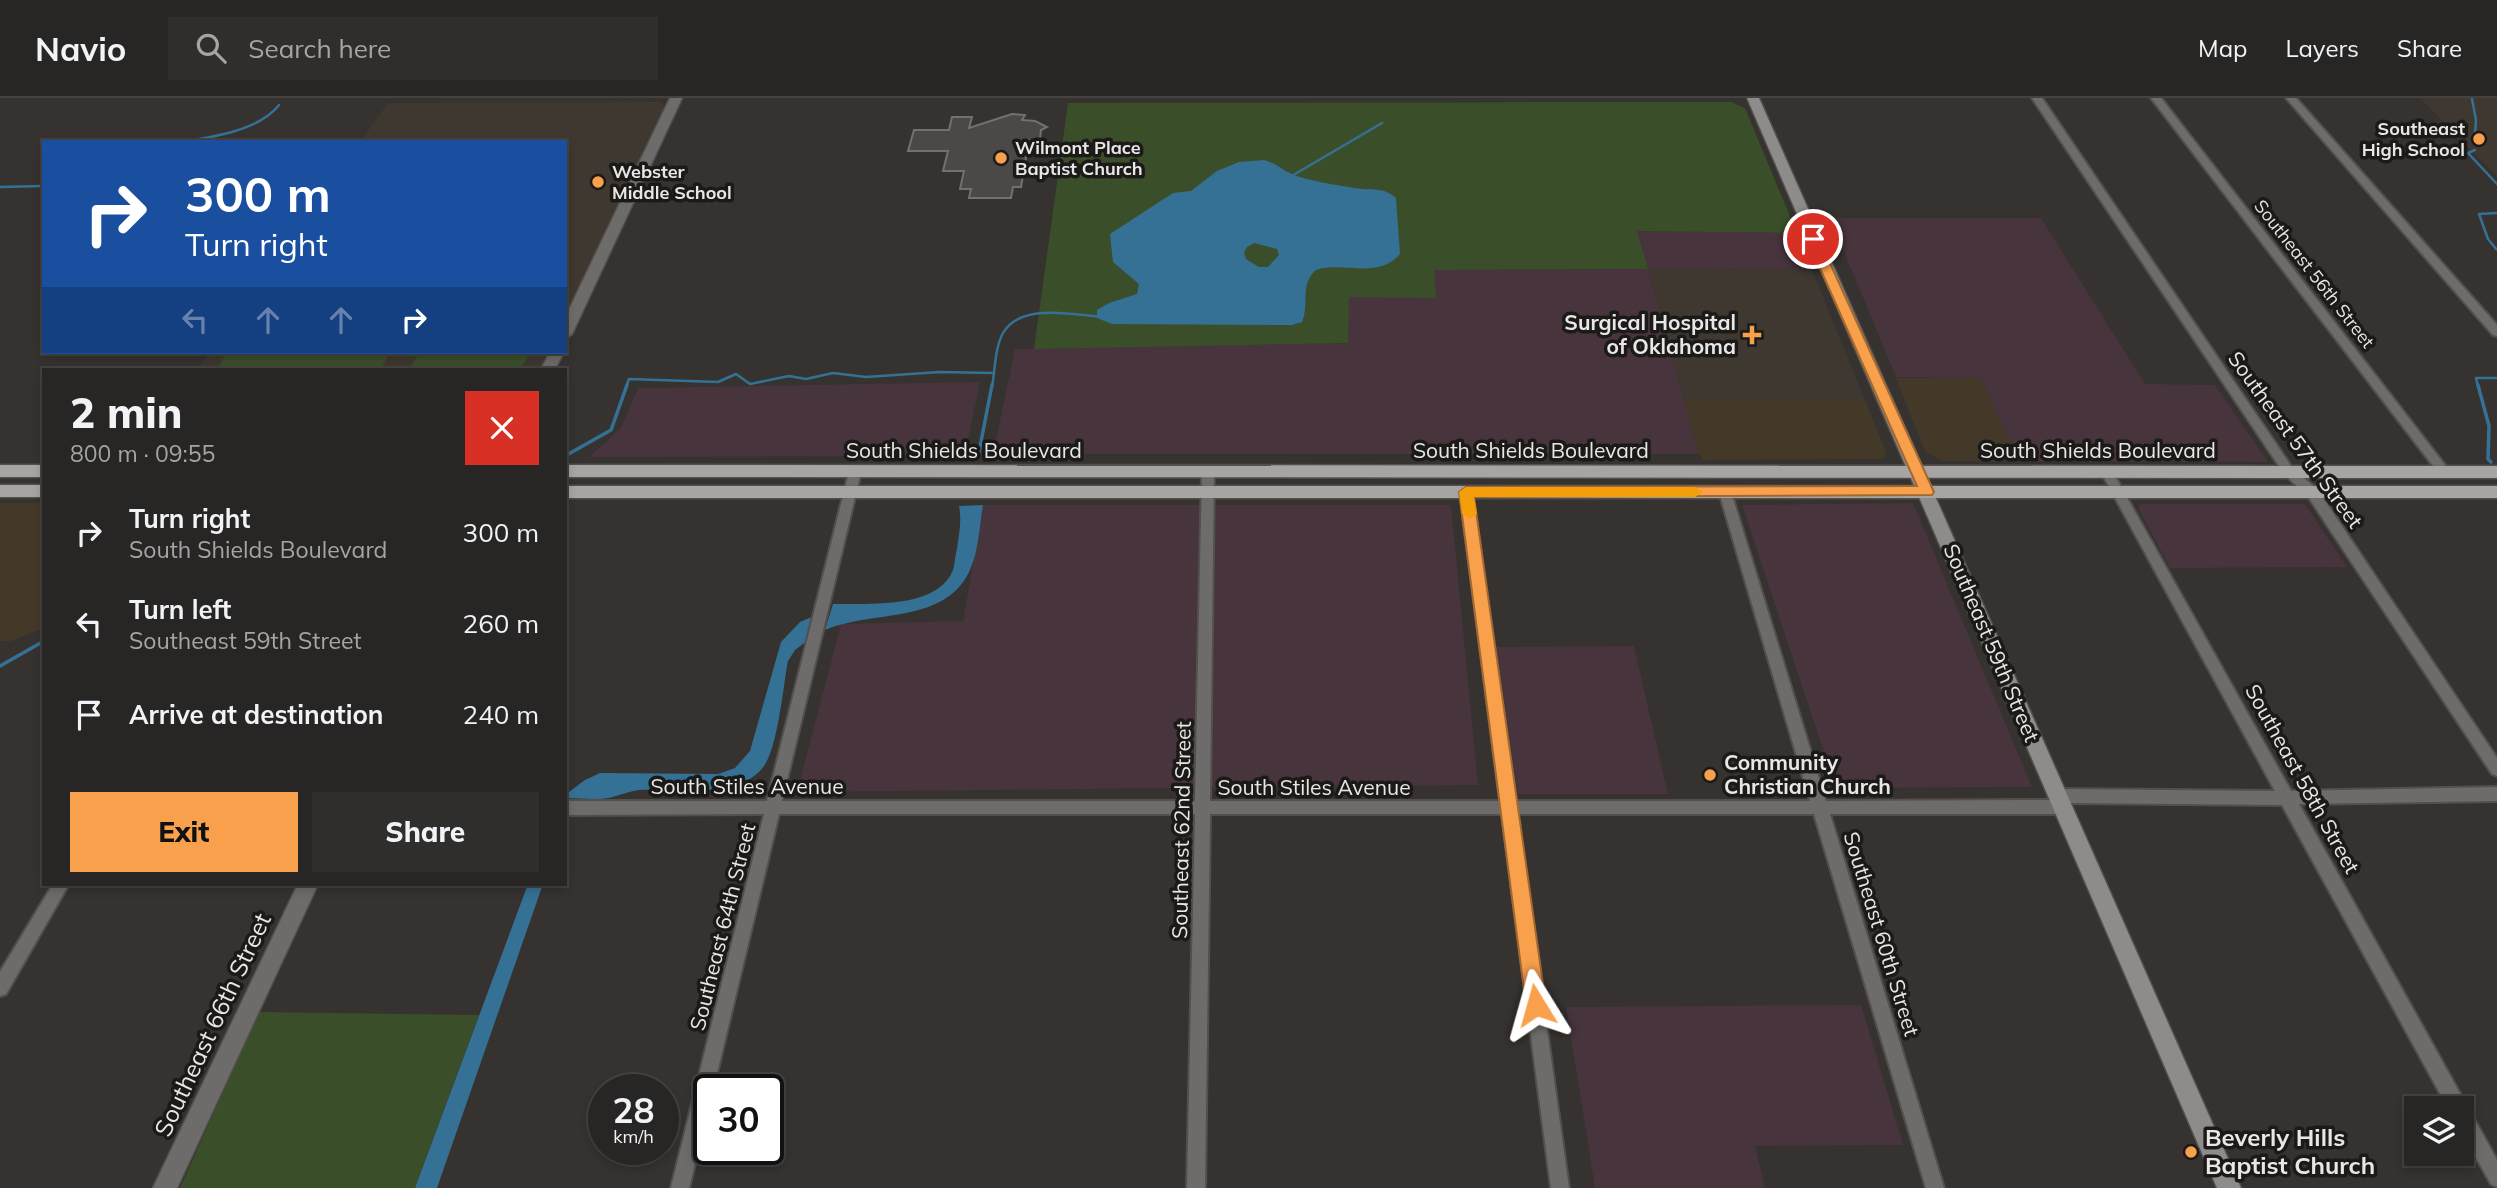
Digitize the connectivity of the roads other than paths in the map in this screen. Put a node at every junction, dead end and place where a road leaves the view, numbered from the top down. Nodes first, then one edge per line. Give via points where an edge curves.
1 (676, 98) edge
2 (1753, 98) edge
3 (2037, 98) edge
4 (2156, 98) edge
5 (2291, 98) edge
6 (567, 330) edge
7 (2497, 332) edge
8 (0, 471) edge
9 (42, 471) edge
10 (567, 471) edge
11 (855, 472) junction
12 (1208, 472) junction
13 (1560, 472) junction
14 (1916, 472) junction
15 (2108, 472) junction
16 (2289, 472) junction
17 (2444, 472) junction
18 (2497, 472) edge
19 (0, 491) edge
20 (42, 491) edge
21 (1208, 491) junction
22 (567, 492) edge
23 (850, 492) junction
24 (1466, 492) junction
25 (1564, 492) junction
26 (1725, 492) junction
27 (1926, 492) junction
28 (2119, 492) junction
29 (2312, 492) junction
30 (2497, 492) edge
31 (2497, 770) edge
32 (2497, 794) edge
33 (2287, 798) junction
34 (2060, 801) junction
35 (1820, 806) junction
36 (773, 807) junction
37 (567, 808) edge
38 (1510, 808) junction
39 (1204, 809) junction
40 (60, 886) edge
41 (307, 886) edge
42 (0, 988) edge
43 (2451, 1096) edge
44 (2474, 1137) edge
45 (2497, 1178) edge
46 (165, 1188) edge
47 (680, 1188) edge
48 (1196, 1188) edge
49 (1560, 1188) edge
50 (1936, 1188) edge
51 (2229, 1188) edge

1 - 6 street
2 - 14 main road, Southeast 59th Street
3 - 16 street, Southeast 57th Street
4 - 17 street, Southeast 56th Street
5 - 7 street
8 - 9 main road
10 - 11 main road, South Shields Boulevard
11 - 12 main road, South Shields Boulevard
11 - 23 street, Southeast 64th Street
12 - 13 main road, South Shields Boulevard
12 - 21 street, Southeast 62nd Street
13 - 14 main road, South Shields Boulevard
13 - 25 main road
14 - 15 main road, South Shields Boulevard
14 - 27 main road, Southeast 59th Street
15 - 16 main road, South Shields Boulevard
15 - 28 street, Southeast 58th Street
16 - 17 main road, South Shields Boulevard
16 - 29 street, Southeast 57th Street
17 - 18 main road, South Shields Boulevard
19 - 20 main road
21 - 23 main road, South Shields Boulevard
21 - 24 main road, South Shields Boulevard
21 - 39 street, Southeast 62nd Street
22 - 23 main road, South Shields Boulevard
23 - 36 street, Southeast 64th Street
24 - 25 main road, South Shields Boulevard
24 - 38 street
25 - 26 main road, South Shields Boulevard
26 - 27 main road, South Shields Boulevard
26 - 35 street, Southeast 60th Street
27 - 28 main road, South Shields Boulevard
27 - 34 main road, Southeast 59th Street
28 - 29 main road, South Shields Boulevard
28 - 33 street, Southeast 58th Street
29 - 30 main road, South Shields Boulevard
29 - 31 street, Southeast 57th Street
32 - 33 street, South Stiles Avenue
33 - 34 street, South Stiles Avenue
33 - 43 street, Southeast 58th Street
34 - 35 street, South Stiles Avenue
34 - 51 main road, Southeast 59th Street
35 - 38 street, South Stiles Avenue
35 - 50 street, Southeast 60th Street
36 - 37 street, South Stiles Avenue
36 - 39 street, South Stiles Avenue
36 - 47 street, Southeast 64th Street
38 - 39 street, South Stiles Avenue
38 - 49 street
39 - 48 street, Southeast 62nd Street
40 - 42 street
41 - 46 street, Southeast 66th Street
44 - 45 street

